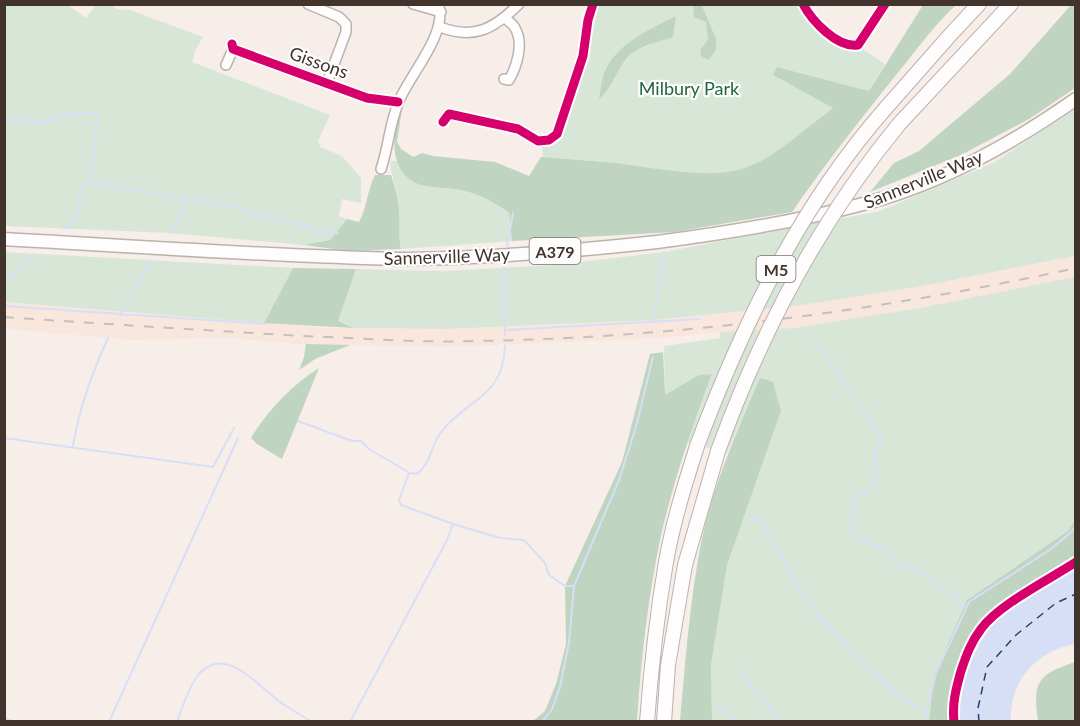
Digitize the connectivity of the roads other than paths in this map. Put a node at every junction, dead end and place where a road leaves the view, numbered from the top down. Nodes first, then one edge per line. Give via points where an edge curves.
1 (308, 4) edge
2 (413, 4) edge
3 (519, 4) edge
4 (593, 4) edge
5 (803, 4) edge
6 (885, 4) edge
7 (979, 4) edge
8 (1011, 4) edge
9 (439, 8) edge
10 (505, 18) junction
11 (440, 27) junction
12 (226, 65) dead end
13 (510, 81) dead end
14 (327, 83) junction
15 (1076, 99) edge
16 (398, 102) junction
17 (446, 114) dead end
18 (381, 168) dead end
19 (4, 239) edge
20 (647, 722) edge
21 (664, 722) edge

1 - 14 street, Gissons via 346,24
2 - 9 street
3 - 10 street
4 - 17 street via 583,56 553,138 538,141 518,129
5 - 6 street via 815,23 850,46 858,45
7 - 20 highway, M5, bridge via 832,177 775,270 725,374 696,446 666,560
8 - 21 highway, M5, bridge via 900,123 846,194 764,337 718,451 686,566 668,665
9 - 11 street
10 - 11 street via 491,27 465,34
10 - 13 street via 515,28 520,45
11 - 16 street
12 - 14 street, Gissons via 233,46
14 - 16 street, Gissons via 367,98
15 - 19 main road, Sannerville Way / A379 via 988,154 891,195 772,225 696,237 576,250 408,259
16 - 18 street

